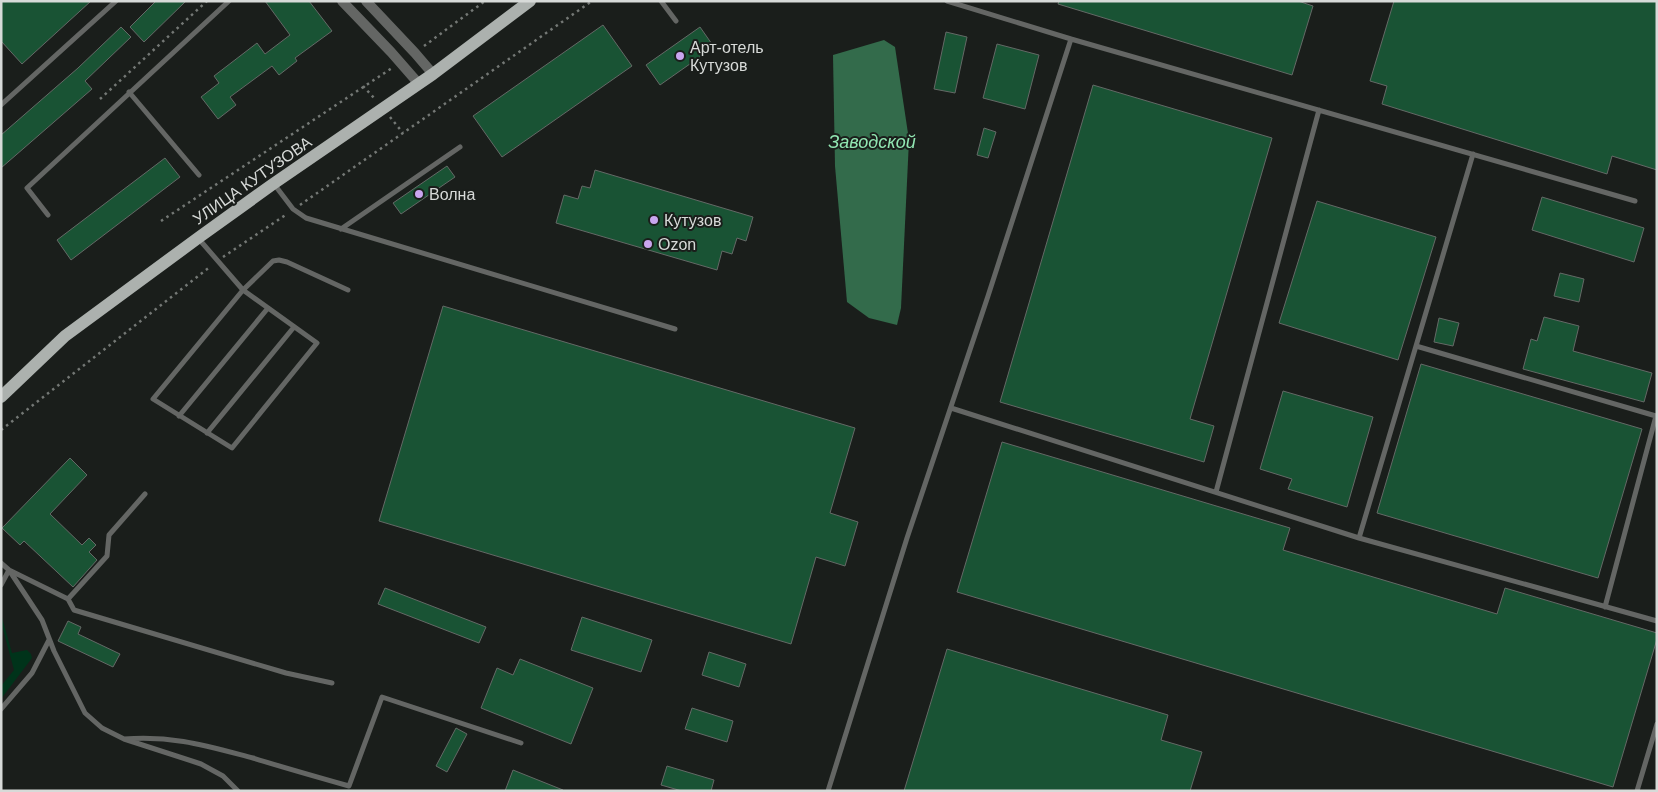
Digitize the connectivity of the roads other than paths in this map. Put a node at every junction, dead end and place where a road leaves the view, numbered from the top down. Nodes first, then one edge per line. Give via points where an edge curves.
1 (116, 1) edge
2 (229, 1) edge
3 (342, 1) edge
4 (366, 1) edge
5 (530, 1) edge
6 (661, 1) edge
7 (947, 1) edge
8 (676, 22) dead end
9 (1071, 39) junction
10 (433, 74) junction
11 (419, 84) junction
12 (129, 92) junction
13 (1, 104) edge
14 (1319, 110) junction
15 (460, 146) dead end
16 (1473, 154) junction
17 (199, 175) dead end
18 (273, 184) junction
19 (1635, 201) dead end
20 (48, 215) dead end
21 (341, 229) junction
22 (198, 238) junction
23 (244, 290) junction
24 (348, 290) dead end
25 (268, 308) junction
26 (294, 327) junction
27 (674, 329) dead end
28 (1416, 346) junction
29 (1, 397) edge
30 (950, 408) junction
31 (179, 416) junction
32 (207, 433) junction
33 (1216, 492) junction
34 (145, 494) dead end
35 (1359, 538) junction
36 (1, 562) edge
37 (9, 570) junction
38 (1, 585) edge
39 (68, 599) junction
40 (1605, 606) junction
41 (1657, 621) edge
42 (49, 640) junction
43 (332, 683) dead end
44 (1, 709) edge
45 (1657, 724) edge
46 (124, 739) junction
47 (521, 744) dead end
48 (238, 791) edge
49 (828, 791) edge
50 (1637, 791) edge

1 - 13 lane
2 - 12 lane
3 - 11 street
4 - 10 street
5 - 10 main road, УЛИЦА КУТУЗОВА
6 - 8 lane
7 - 9 lane
9 - 14 lane
9 - 30 lane
10 - 11 main road, УЛИЦА КУТУЗОВА
11 - 18 main road, УЛИЦА КУТУЗОВА
12 - 17 lane
12 - 20 lane via 27,188
14 - 16 lane
14 - 33 lane
15 - 21 lane
16 - 19 lane
16 - 28 lane
18 - 21 lane via 293,209 306,218
18 - 22 main road, УЛИЦА КУТУЗОВА
21 - 27 lane
22 - 23 lane
22 - 29 main road, УЛИЦА КУТУЗОВА via 66,336
23 - 24 lane via 273,261 279,260
23 - 25 lane
23 - 31 lane via 153,399
25 - 26 lane
25 - 31 lane
26 - 32 lane
26 - 32 lane via 316,343 232,448
28 - 35 lane
28 - 40 lane via 1656,416
30 - 33 lane
30 - 49 lane
31 - 32 lane
33 - 35 lane
34 - 39 lane via 109,534 108,556
35 - 40 lane
36 - 37 lane
37 - 38 lane
37 - 39 lane
37 - 42 lane via 42,620
39 - 43 lane via 74,610 286,673
40 - 41 lane
42 - 44 lane via 32,673
42 - 46 lane via 85,713 102,728
45 - 50 lane
46 - 47 lane via 168,738 196,742 349,786 382,697
46 - 48 lane via 201,764 223,776

